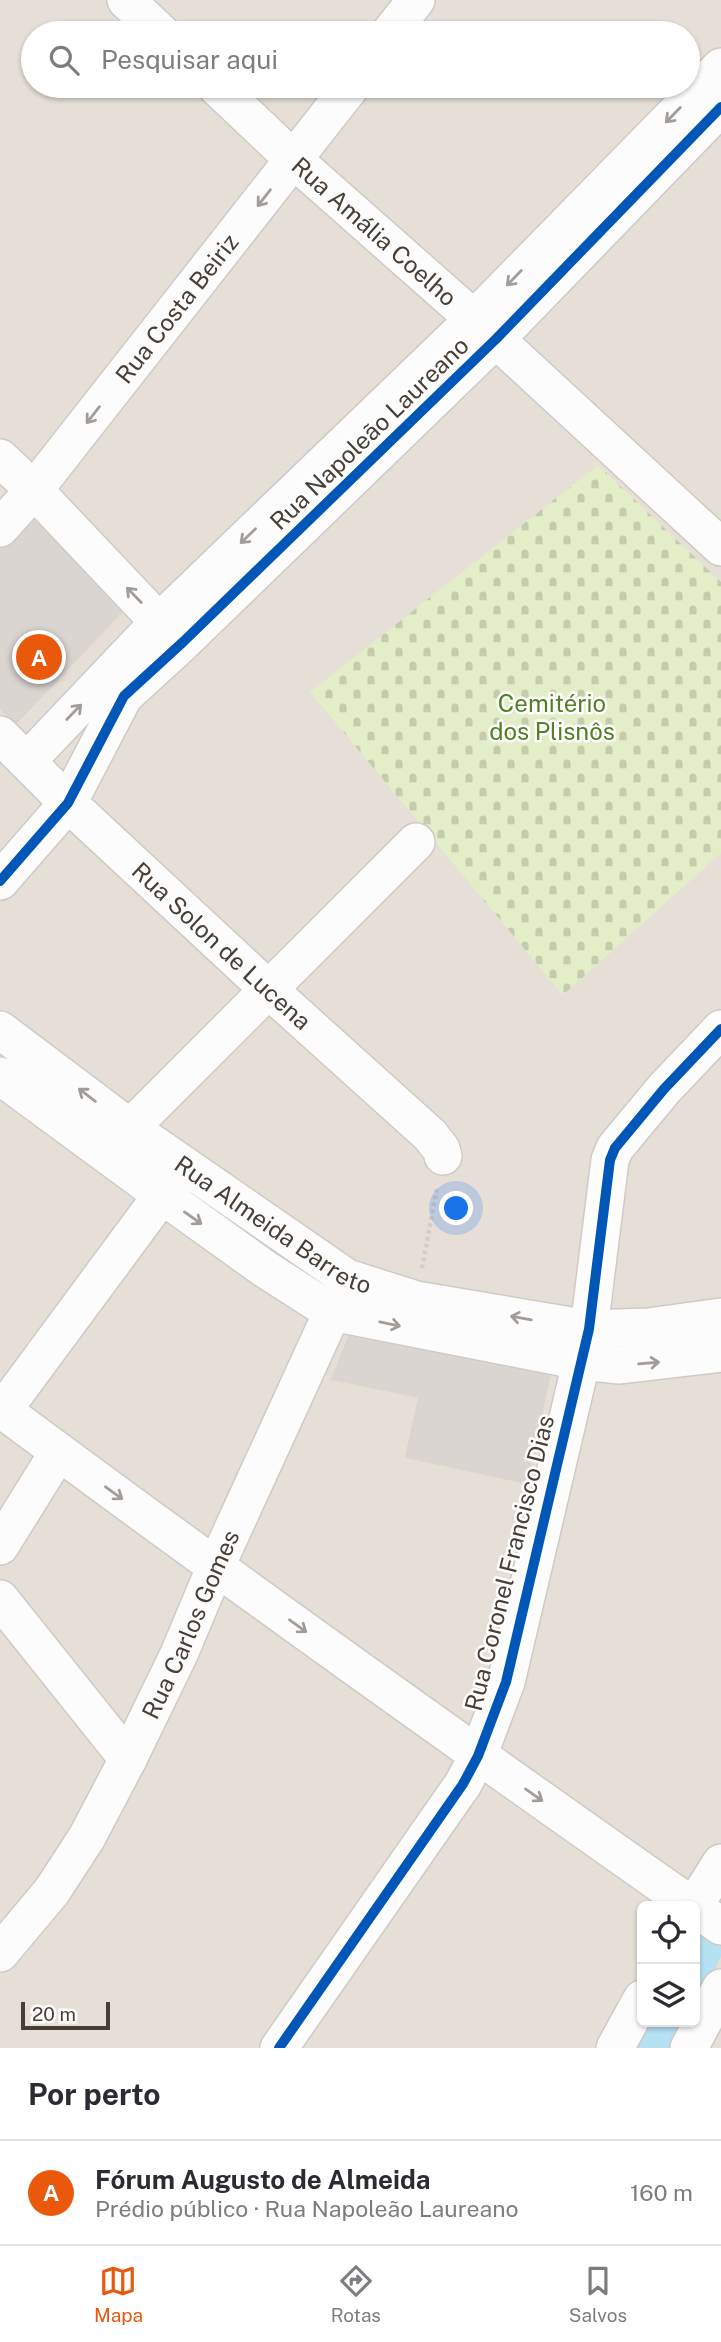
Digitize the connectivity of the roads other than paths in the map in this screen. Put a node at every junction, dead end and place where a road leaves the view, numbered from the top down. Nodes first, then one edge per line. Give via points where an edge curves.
1 (126, 0) edge
2 (415, 0) edge
3 (148, 21) edge
4 (399, 21) edge
5 (721, 67) edge
6 (700, 90) edge
7 (229, 98) edge
8 (342, 98) edge
9 (693, 98) edge
10 (721, 107) edge
11 (295, 160) junction
12 (485, 329) junction
13 (0, 458) edge
14 (34, 490) junction
15 (0, 528) edge
16 (717, 535) edge
17 (171, 632) junction
18 (0, 735) edge
19 (27, 761) junction
20 (68, 803) junction
21 (416, 842) dead end
22 (0, 881) edge
23 (268, 989) junction
24 (0, 1030) edge
25 (721, 1030) edge
26 (0, 1076) edge
27 (116, 1139) junction
28 (443, 1156) road end
29 (188, 1167) junction
30 (162, 1195) junction
31 (348, 1278) junction
32 (332, 1312) junction
33 (721, 1317) edge
34 (585, 1345) junction
35 (721, 1353) edge
36 (1, 1415) edge
37 (65, 1460) junction
38 (0, 1546) edge
39 (216, 1566) junction
40 (0, 1599) edge
41 (478, 1756) junction
42 (128, 1759) junction
43 (721, 1863) edge
44 (684, 1901) edge
45 (700, 1912) edge
46 (0, 1953) edge
47 (721, 1988) edge
48 (637, 2008) edge
49 (279, 2048) edge
50 (615, 2048) edge
51 (689, 2048) edge

1 - 3 street
2 - 4 street
5 -> 6 street, Rua Napoleão Laureano
7 - 11 street, Rua Amália Coelho
8 - 11 street, Rua Costa Beiriz
9 -> 12 street, Rua Napoleão Laureano
10 - 12 street, Rua Napoleão Laureano
11 - 12 street, Rua Amália Coelho
11 -> 14 street, Rua Costa Beiriz
12 - 16 street, Rua Amália Coelho
12 - 17 street, Rua Napoleão Laureano
13 - 14 street
14 - 15 street, Rua Costa Beiriz
17 -> 14 street
19 -> 17 street, Rua Napoleão Laureano
17 - 20 street, Rua Napoleão Laureano via 124,696
18 - 19 street, Rua Solon de Lucena
19 - 20 street, Rua Solon de Lucena
20 - 22 street, Rua Napoleão Laureano
20 - 23 street, Rua Solon de Lucena
21 - 23 street
23 - 27 street
23 - 28 street, Rua Solon de Lucena via 430,1135
27 -> 24 street, Rua Almeida Barreto
25 - 34 street, Rua Coronel Francisco Dias via 664,1089 610,1160
26 - 27 street, Rua Almeida Barreto
27 - 29 street, Rua Almeida Barreto
27 - 30 street, Rua Almeida Barreto
29 - 30 street
29 - 31 street, Rua Almeida Barreto
30 -> 32 street, Rua Almeida Barreto
30 - 36 street
31 - 32 street, Rua Carlos Gomes
34 -> 31 street, Rua Almeida Barreto
32 -> 34 street, Rua Almeida Barreto
32 - 39 street, Rua Carlos Gomes
33 - 34 street via 648,1327
34 -> 35 street via 620,1365
34 - 41 street, Rua Coronel Francisco Dias via 506,1682
36 - 37 street
37 - 38 street
37 -> 39 street
39 -> 41 street
39 - 42 street, Rua Carlos Gomes
40 - 42 street
41 -> 44 street
41 - 49 street, Rua Coronel Francisco Dias
42 - 46 street, Rua Carlos Gomes via 52,1891
43 - 45 street
47 - 51 street
48 - 50 street

